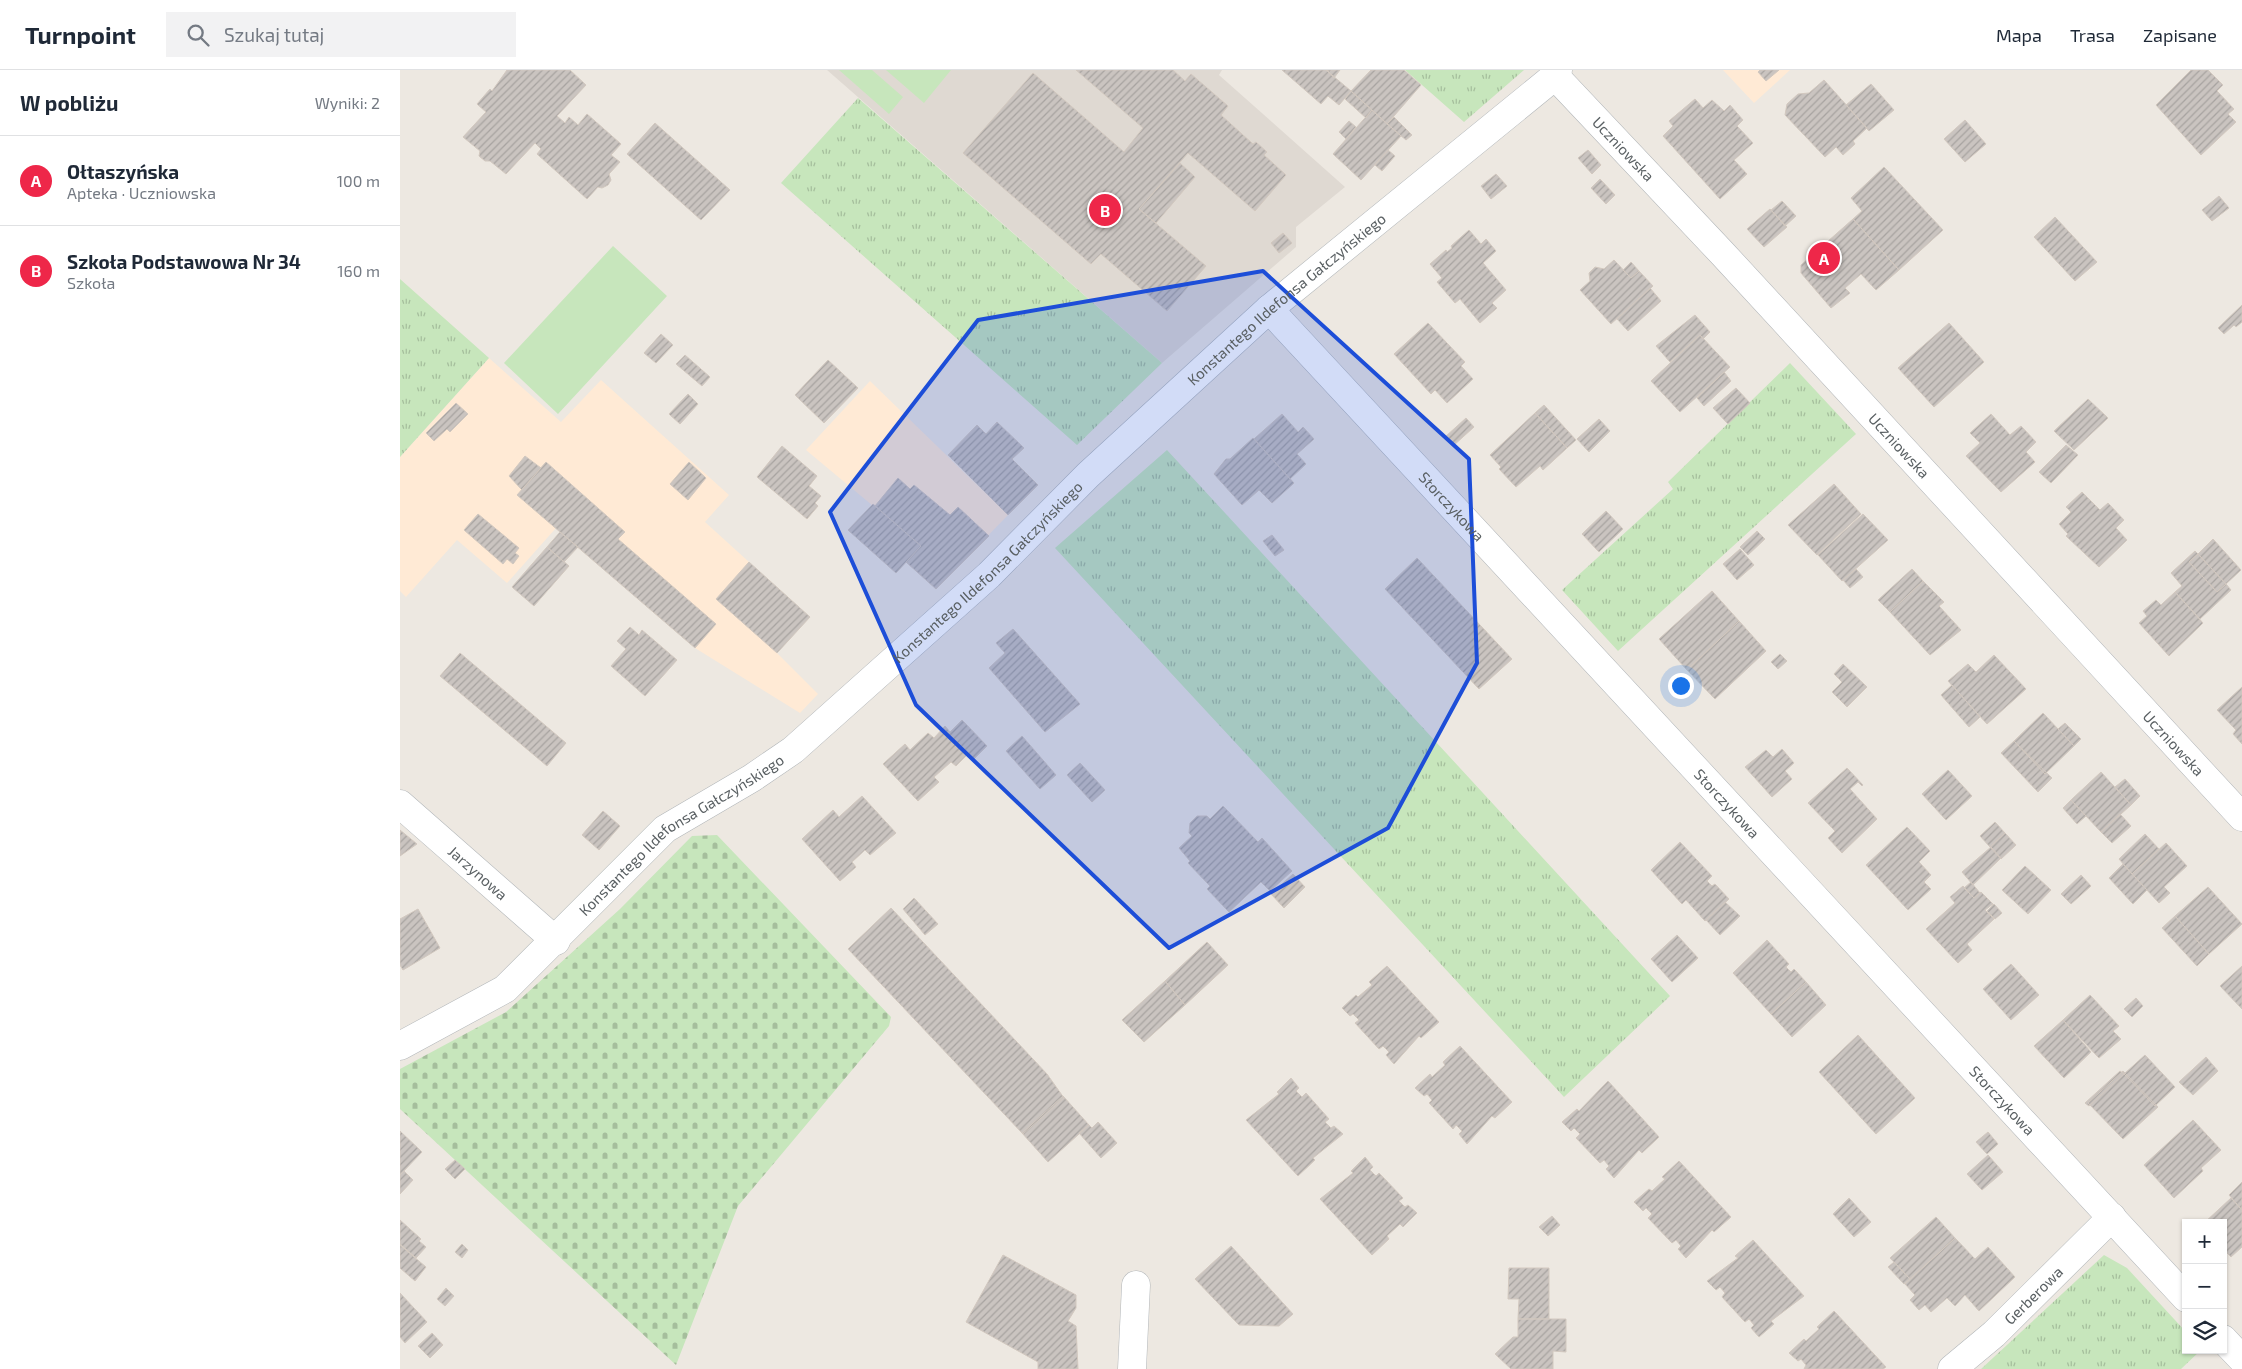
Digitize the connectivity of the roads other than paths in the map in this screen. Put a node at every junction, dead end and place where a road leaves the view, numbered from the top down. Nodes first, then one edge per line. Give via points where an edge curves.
1 (1556, 73) edge
2 (1269, 309) junction
3 (400, 804) edge
4 (2242, 817) edge
5 (556, 941) junction
6 (400, 1046) edge
7 (2112, 1217) junction
8 (1136, 1284) dead end
9 (2182, 1294) edge
10 (2227, 1343) edge
11 (2242, 1359) edge
12 (1132, 1369) edge
13 (1952, 1369) edge

1 - 2 street, Konstantego Ildefonsa Gałczyńskiego
1 - 4 street, Uczniowska
2 - 5 street, Konstantego Ildefonsa Gałczyńskiego via 1088,475 989,575 812,734 752,778 665,830
2 - 7 street, Storczykowa
3 - 5 street, Jarzynowa
5 - 6 street, Konstantego Ildefonsa Gałczyńskiego via 505,989
7 - 9 street, Storczykowa
7 - 13 street, Gerberowa via 2001,1328
8 - 12 street
10 - 11 street

